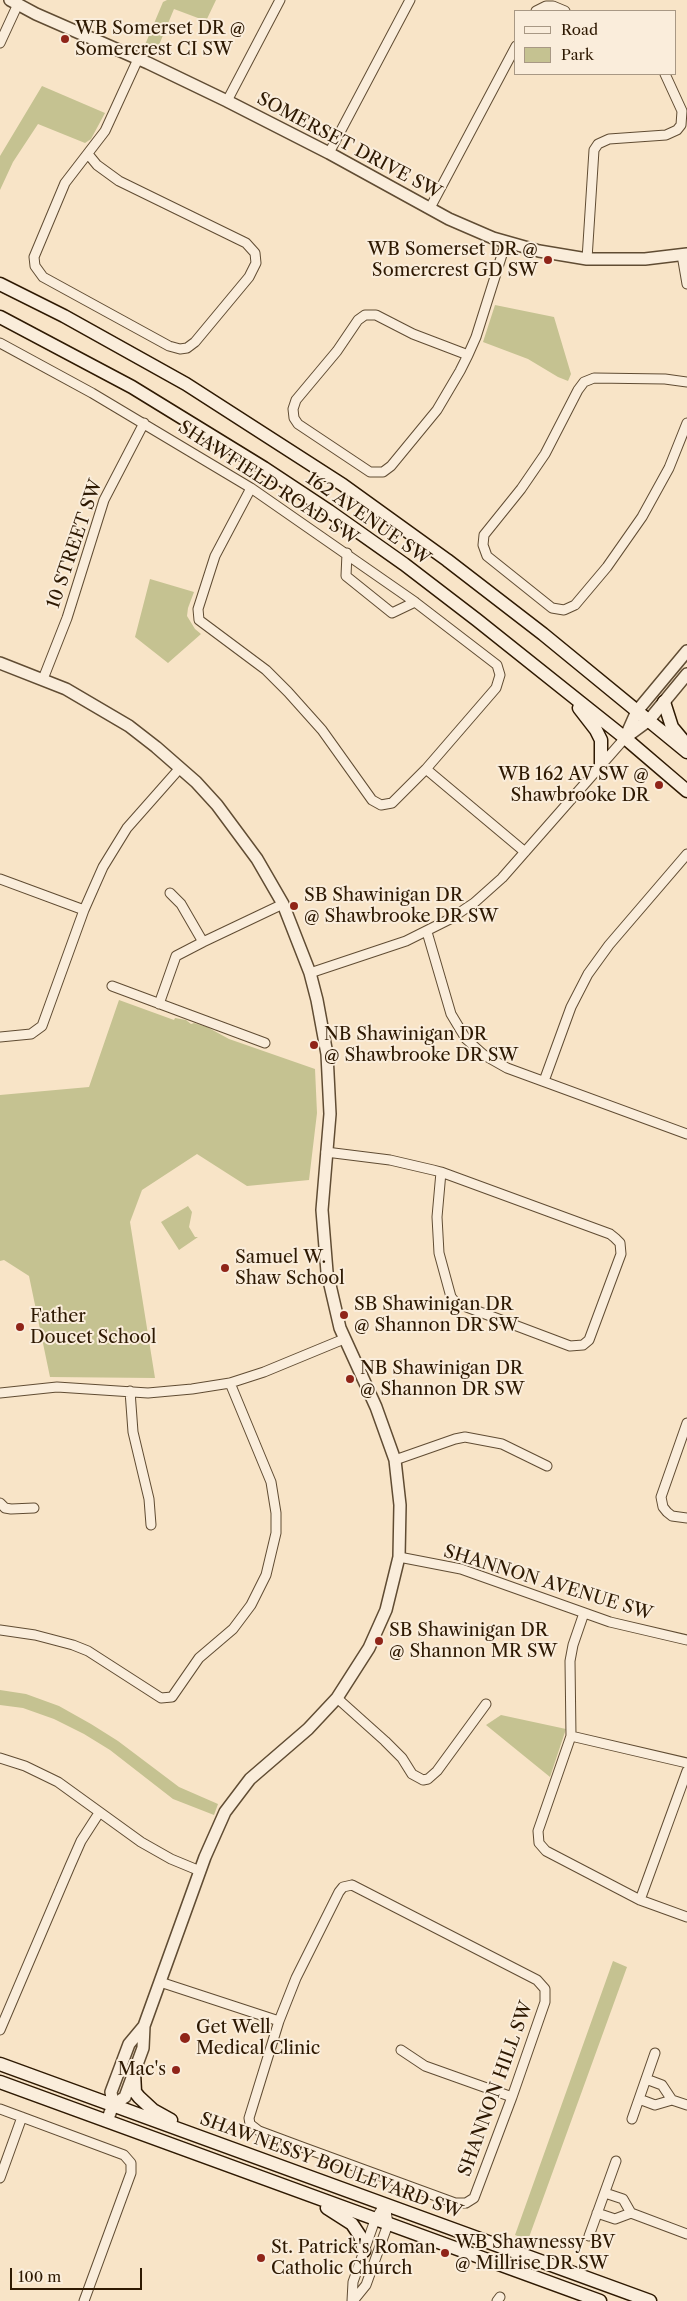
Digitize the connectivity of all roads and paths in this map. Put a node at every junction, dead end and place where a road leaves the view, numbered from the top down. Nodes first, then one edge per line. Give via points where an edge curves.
1 (280, 0) edge
2 (410, 0) edge
3 (14, 2) edge
4 (538, 10) edge
5 (563, 10) edge
6 (0, 43) edge
7 (514, 50) edge
8 (138, 59) junction
9 (664, 75) edge
10 (226, 100) junction
11 (329, 152) junction
12 (88, 154) junction
13 (430, 208) junction
14 (506, 242) junction
15 (685, 255) edge
16 (586, 258) junction
17 (0, 284) edge
18 (687, 284) edge
19 (0, 317) edge
20 (0, 343) edge
21 (468, 355) junction
22 (687, 382) edge
23 (144, 423) junction
24 (687, 423) edge
25 (251, 488) junction
26 (347, 553) junction
27 (415, 602) junction
28 (687, 651) edge
29 (0, 663) edge
30 (687, 674) edge
31 (43, 679) junction
32 (565, 690) junction
33 (664, 702) junction
34 (637, 711) junction
35 (649, 720) junction
36 (624, 738) junction
37 (687, 745) edge
38 (687, 752) edge
39 (601, 765) junction
40 (180, 768) junction
41 (426, 769) junction
42 (687, 791) edge
43 (525, 852) junction
44 (687, 854) edge
45 (0, 879) edge
46 (170, 893) dead end
47 (283, 904) junction
48 (84, 910) junction
49 (427, 932) junction
50 (203, 942) junction
51 (310, 973) junction
52 (112, 986) dead end
53 (158, 1004) junction
54 (0, 1037) edge
55 (265, 1043) dead end
56 (544, 1082) junction
57 (687, 1134) edge
58 (326, 1152) junction
59 (440, 1172) junction
60 (344, 1339) junction
61 (230, 1383) junction
62 (130, 1392) junction
63 (0, 1393) edge
64 (687, 1423) edge
65 (395, 1460) junction
66 (547, 1466) dead end
67 (0, 1503) edge
68 (34, 1508) dead end
69 (687, 1518) edge
70 (151, 1525) dead end
71 (399, 1557) junction
72 (584, 1613) junction
73 (0, 1630) edge
74 (687, 1640) edge
75 (337, 1698) junction
76 (486, 1704) dead end
77 (571, 1736) junction
78 (0, 1758) edge
79 (687, 1763) edge
80 (687, 1771) edge
81 (99, 1813) junction
82 (200, 1871) junction
83 (640, 1900) junction
84 (687, 1917) edge
85 (160, 1982) junction
86 (279, 2021) junction
87 (144, 2026) junction
88 (0, 2030) edge
89 (401, 2050) dead end
90 (655, 2053) dead end
91 (0, 2064) edge
92 (134, 2072) junction
93 (646, 2079) junction
94 (0, 2082) edge
95 (512, 2097) junction
96 (639, 2099) junction
97 (672, 2100) junction
98 (687, 2105) edge
99 (113, 2106) junction
100 (0, 2110) edge
101 (22, 2117) junction
102 (632, 2119) dead end
103 (107, 2122) junction
104 (192, 2134) junction
105 (616, 2161) dead end
106 (0, 2178) edge
107 (290, 2188) junction
108 (605, 2192) junction
109 (385, 2204) junction
110 (597, 2213) junction
111 (631, 2213) junction
112 (375, 2220) junction
113 (388, 2224) junction
114 (687, 2234) edge
115 (589, 2236) dead end
116 (364, 2251) junction
117 (84, 2301) edge
118 (352, 2301) edge
119 (600, 2301) edge
120 (650, 2301) edge

1 - 10 street
2 - 11 street
3 - 6 street
3 - 8 street, SOMERSET DRIVE SW
4 - 5 street via 546,6
7 - 13 street
8 - 10 street, SOMERSET DRIVE SW
8 - 12 street via 105,131
9 - 16 street via 682,111 681,125 666,135 609,139 594,150
10 - 11 street, SOMERSET DRIVE SW
11 - 13 street, SOMERSET DRIVE SW
12 - 12 street via 69,175 59,195 34,256 36,270 43,277 169,346 187,348 249,277 256,262 255,252 246,243 120,181 97,165
13 - 14 street, SOMERSET DRIVE SW via 466,227
14 - 16 street, SOMERSET DRIVE SW
14 - 21 street
15 - 16 street, SOMERSET DRIVE SW via 630,260
15 - 18 street
17 - 34 main road, 162 AVENUE SW via 186,384 343,485 448,560
19 - 32 main road, 162 AVENUE SW via 132,387 264,468 404,564
20 - 23 street, SHAWFIELD ROAD SW
21 - 21 street via 437,410 383,472 370,472 298,424 294,418 296,400 365,315 376,315 413,334
22 - 24 street via 594,378 584,382 545,454 484,535 487,556 552,608 564,610 575,605 642,517 669,468
23 - 25 street, SHAWFIELD ROAD SW
23 - 31 street, 10 STREET SW via 104,500
25 - 26 street, SHAWFIELD ROAD SW
25 - 41 street via 215,556 198,609 200,620 266,670 288,692 322,730 375,802 385,805 396,801
26 - 27 street, SHAWFIELD ROAD SW
26 - 27 street via 346,576 392,613
27 - 41 street, SHAWFIELD ROAD SW via 497,666 500,674 496,688
28 - 34 street
29 - 31 street
30 - 33 street
31 - 40 street via 93,703 129,726
32 - 36 main road, 162 AVENUE SW
32 - 39 main road via 601,740
33 - 35 street
33 - 37 main road via 672,727
34 - 35 main road, 162 AVENUE SW
34 - 36 street
35 - 36 street
35 - 38 main road, 162 AVENUE SW
36 - 39 street
36 - 42 main road, 162 AVENUE SW
39 - 43 street
40 - 47 street via 217,805 242,837
40 - 48 street via 122,834 103,866
41 - 43 street
43 - 49 street via 480,898
44 - 56 street via 588,974 571,1007
45 - 48 street
46 - 50 street via 181,904
47 - 50 street
47 - 51 street
48 - 54 street via 42,1026 31,1034
49 - 51 street via 396,946
49 - 56 street via 446,1003 466,1039 498,1064
50 - 53 street via 176,956
51 - 58 street via 327,1054 330,1114
52 - 53 street
53 - 55 street
56 - 57 street
58 - 59 street via 390,1160
58 - 60 street via 323,1238 327,1272
59 - 59 street via 615,1238 620,1243 621,1254 589,1340 583,1345 570,1346 456,1302 448,1289 439,1253 436,1217
60 - 61 street
60 - 65 street via 376,1407
61 - 62 street via 167,1392
61 - 73 street via 271,1482 276,1533 266,1575 251,1605 233,1629 198,1658 172,1697 156,1695 88,1651 35,1635
62 - 63 street via 57,1387
62 - 70 street via 133,1432 149,1499
64 - 69 street via 661,1502 672,1516
65 - 66 street via 465,1437 502,1444
65 - 71 street via 400,1505
67 - 68 street via 11,1510
71 - 72 street, SHANNON AVENUE SW via 461,1569
71 - 75 street via 379,1628 362,1663
72 - 74 street, SHANNON AVENUE SW via 642,1631
72 - 77 street via 570,1661
75 - 76 street via 402,1758 412,1774 423,1780 437,1772
75 - 82 street via 308,1729 264,1765 240,1790 218,1826
77 - 79 street
77 - 83 street via 538,1831 539,1842 546,1851
78 - 81 street via 58,1782
80 - 83 street
81 - 82 street via 141,1842
81 - 88 street via 70,1866
82 - 85 street
83 - 84 street
85 - 86 street
85 - 87 street
86 - 95 street, SHANNON HILL SW via 249,2118 253,2128 455,2203 466,2203 474,2198
86 - 95 street, SHANNON HILL SW via 312,1942 339,1892 347,1886 357,1886 543,1986 545,2002
87 - 92 street via 142,2048
87 - 99 street via 129,2044 111,2092
89 - 95 street via 425,2066
90 - 93 street
91 - 99 main road, SHAWNESSY BOULEVARD SW
92 - 99 street via 125,2097
92 - 104 main road via 135,2092 139,2097 153,2110
93 - 96 street
93 - 97 street via 662,2085
94 - 103 main road, SHAWNESSY BOULEVARD SW
96 - 97 street via 655,2105
96 - 102 street
97 - 98 street
99 - 103 street
99 - 104 main road, SHAWNESSY BOULEVARD SW
100 - 101 street
101 - 106 street
101 - 117 street via 124,2155 131,2163 131,2173
103 - 107 main road, SHAWNESSY BOULEVARD SW
104 - 109 main road, SHAWNESSY BOULEVARD SW
105 - 108 street
107 - 112 main road, SHAWNESSY BOULEVARD SW
107 - 116 main road via 352,2224
108 - 110 street
108 - 111 street via 623,2199
109 - 112 street
109 - 113 street
109 - 120 main road, SHAWNESSY BOULEVARD SW
110 - 111 street via 615,2219
110 - 115 street
111 - 114 street
112 - 113 main road, SHAWNESSY BOULEVARD SW
112 - 116 street
113 - 118 street via 366,2285
113 - 119 main road, SHAWNESSY BOULEVARD SW
116 - 118 street via 353,2282

